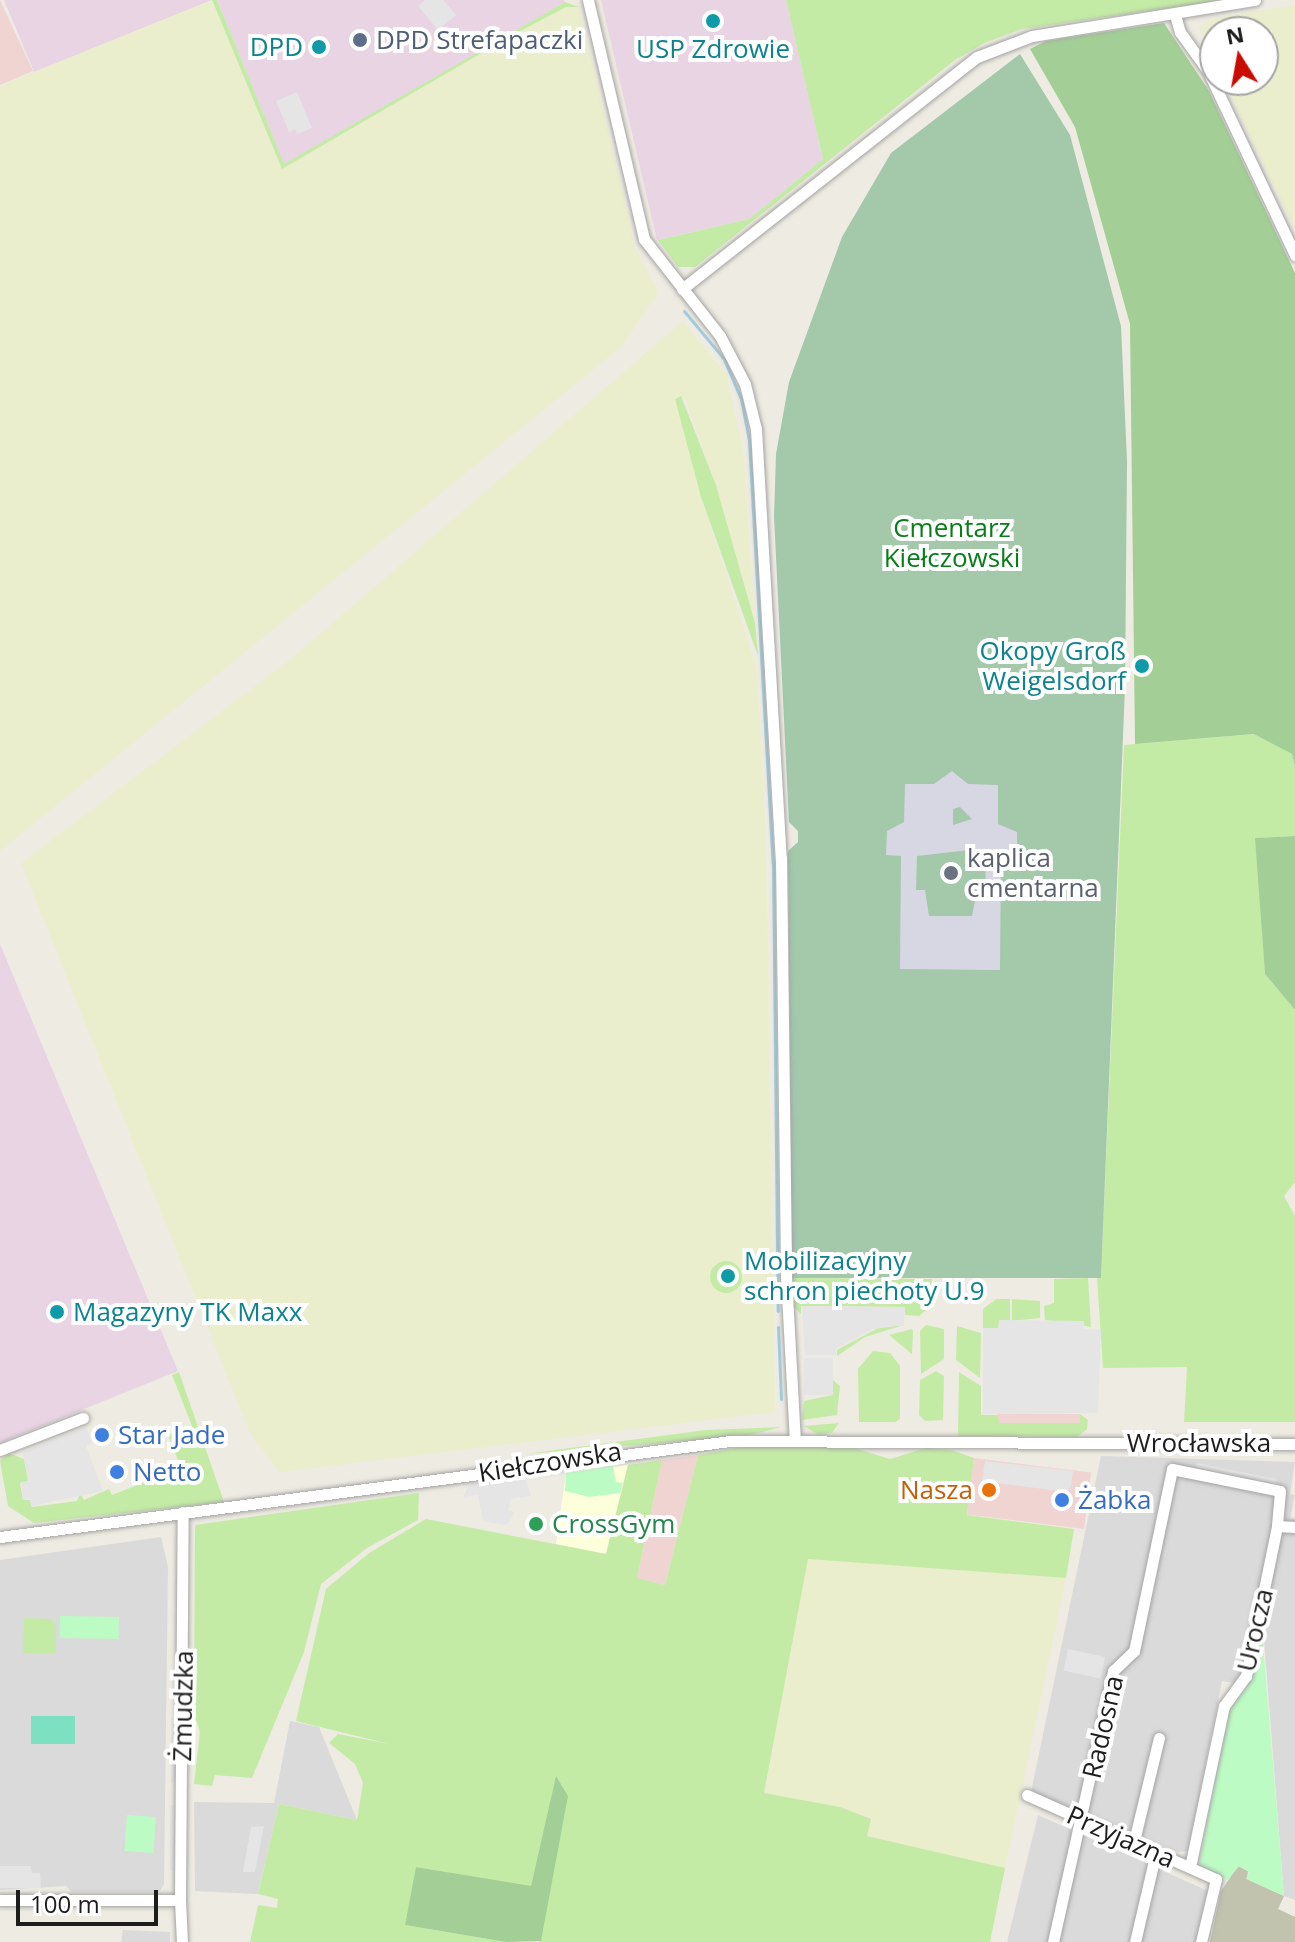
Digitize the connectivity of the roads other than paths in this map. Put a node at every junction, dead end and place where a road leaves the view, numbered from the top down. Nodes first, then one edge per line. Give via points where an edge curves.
1 (588, 0) edge
2 (1255, 0) edge
3 (1175, 15) junction
4 (1295, 255) edge
5 (682, 289) junction
6 (83, 1418) dead end
7 (795, 1440) junction
8 (1103, 1442) joint
9 (1295, 1444) edge
10 (0, 1450) edge
11 (1171, 1471) joint
12 (183, 1512) junction
13 (1277, 1526) junction
14 (1295, 1527) edge
15 (0, 1537) edge
16 (1159, 1738) dead end
17 (1027, 1795) dead end
18 (1082, 1819) junction
19 (1134, 1841) junction
20 (1156, 1852) junction
21 (1190, 1867) junction
22 (0, 1900) edge
23 (180, 1900) junction
24 (182, 1942) edge
25 (1053, 1942) edge
26 (1135, 1942) edge
27 (1201, 1942) edge

1 - 5 street via 642,231
2 - 3 street
3 - 4 street via 1180,32 1208,71
3 - 5 street via 1032,36 977,57
5 - 7 street via 735,363 756,429 781,858 784,1214
6 - 10 street
7 - 8 street, Kiełczowska
7 - 12 street, Kiełczowska via 632,1450
8 - 9 street, Wrocławska
11 - 13 street, Urocza via 1280,1491
11 - 18 street, Radosna via 1134,1651 1113,1671
12 - 15 street, Kiełczowska
12 - 23 street, Żmudzka
13 - 14 street
13 - 21 street, Urocza via 1246,1676 1224,1706
16 - 19 street
17 - 18 street, Przyjazna
18 - 19 street, Przyjazna
18 - 25 street, Radosna
19 - 20 street, Przyjazna
20 - 21 street, Przyjazna
20 - 26 street
21 - 27 street, Przyjazna via 1216,1879
22 - 23 street
23 - 24 street, Żmudzka

